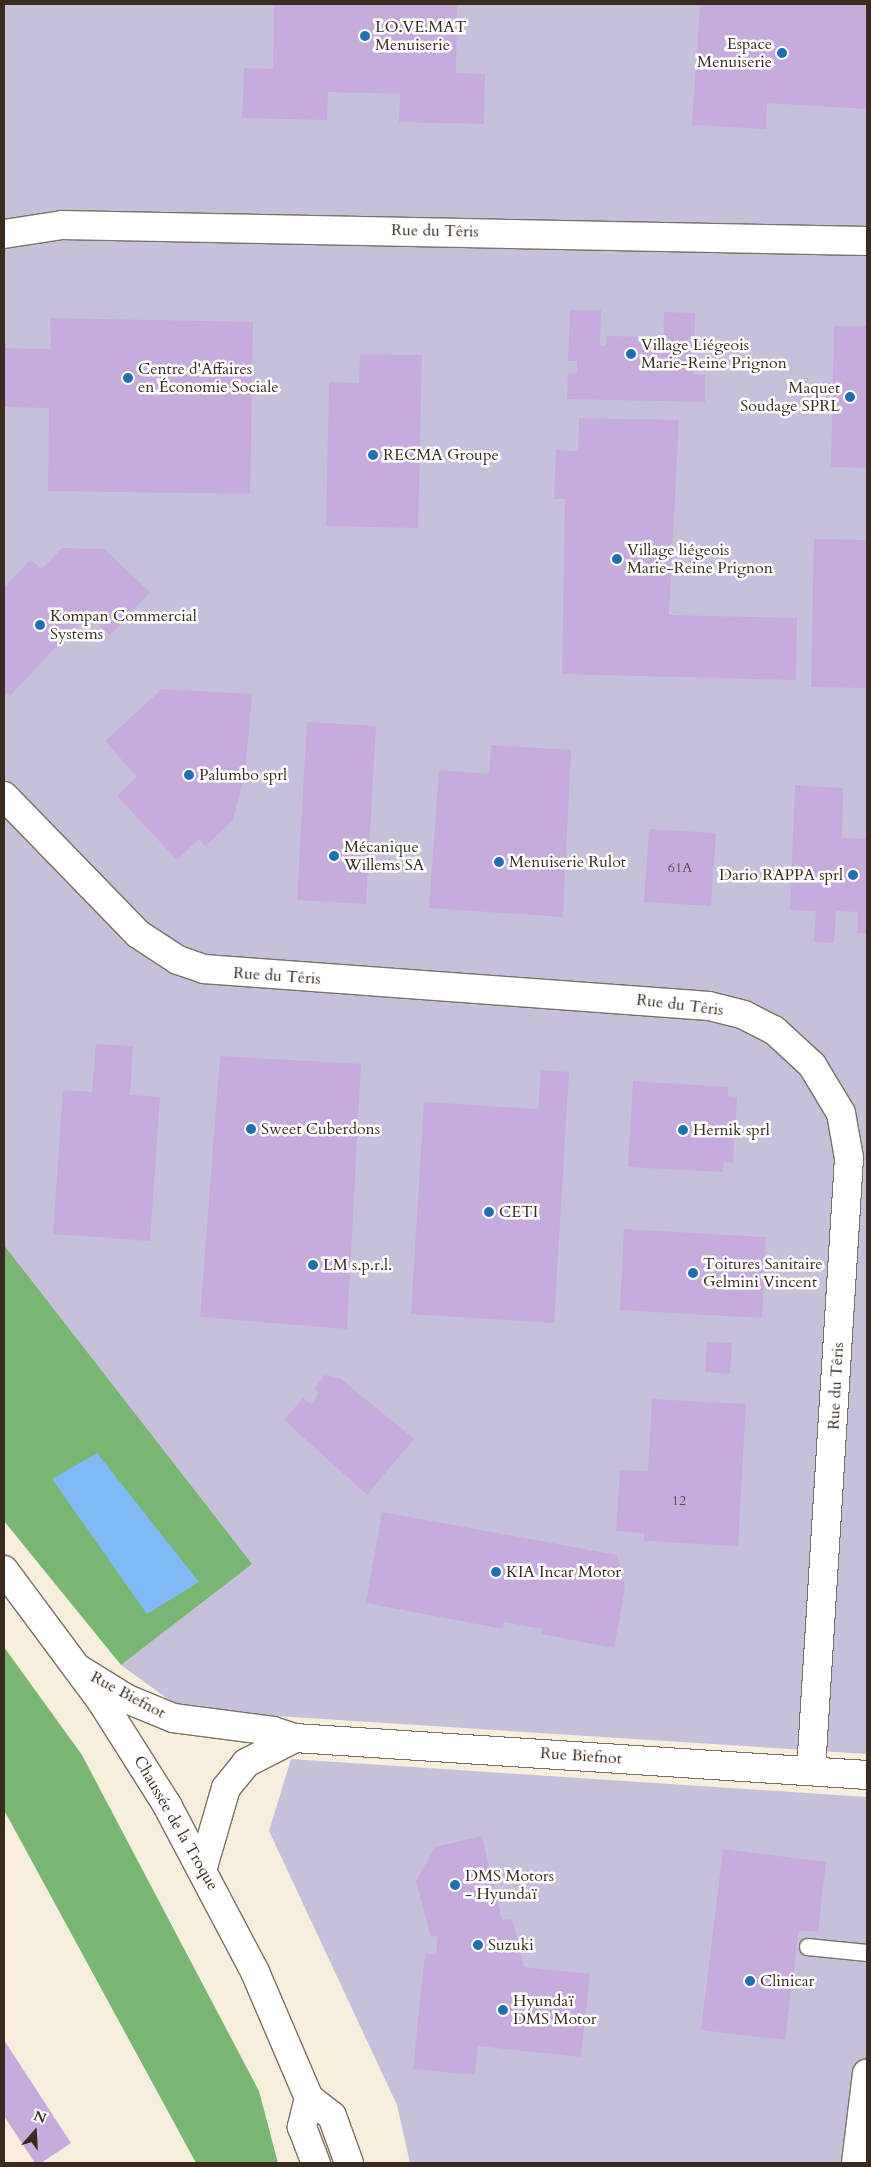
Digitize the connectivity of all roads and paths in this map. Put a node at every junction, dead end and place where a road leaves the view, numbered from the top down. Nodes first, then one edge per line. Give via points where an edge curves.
1 (4, 234) edge
2 (867, 241) edge
3 (4, 796) edge
4 (4, 1570) edge
5 (79, 1669) junction
6 (295, 1738) junction
7 (811, 1770) junction
8 (867, 1775) edge
9 (203, 1867) junction
10 (808, 1947) dead end
11 (867, 1953) edge
12 (867, 2074) edge
13 (309, 2098) junction
14 (316, 2163) edge
15 (349, 2163) edge
16 (856, 2163) edge

1 - 2 street, Rue du Têris via 62,225
3 - 7 street, Rue du Têris via 138,934 178,960 204,969 709,1006 744,1015 774,1030 812,1065 841,1113 849,1158
4 - 5 street, Chaussée de la Troque
5 - 6 street, Rue Biefnot via 127,1699 172,1718 273,1730
5 - 9 street, Chaussée de la Troque via 137,1754
6 - 7 street, Rue Biefnot
6 - 9 street via 246,1763 231,1781 219,1806
7 - 8 street, Rue Biefnot
9 - 13 street, Chaussée de la Troque via 255,1972
10 - 11 lane
12 - 16 street
13 - 14 street via 302,2127
13 - 15 street, Chaussée de la Troque via 332,2116

